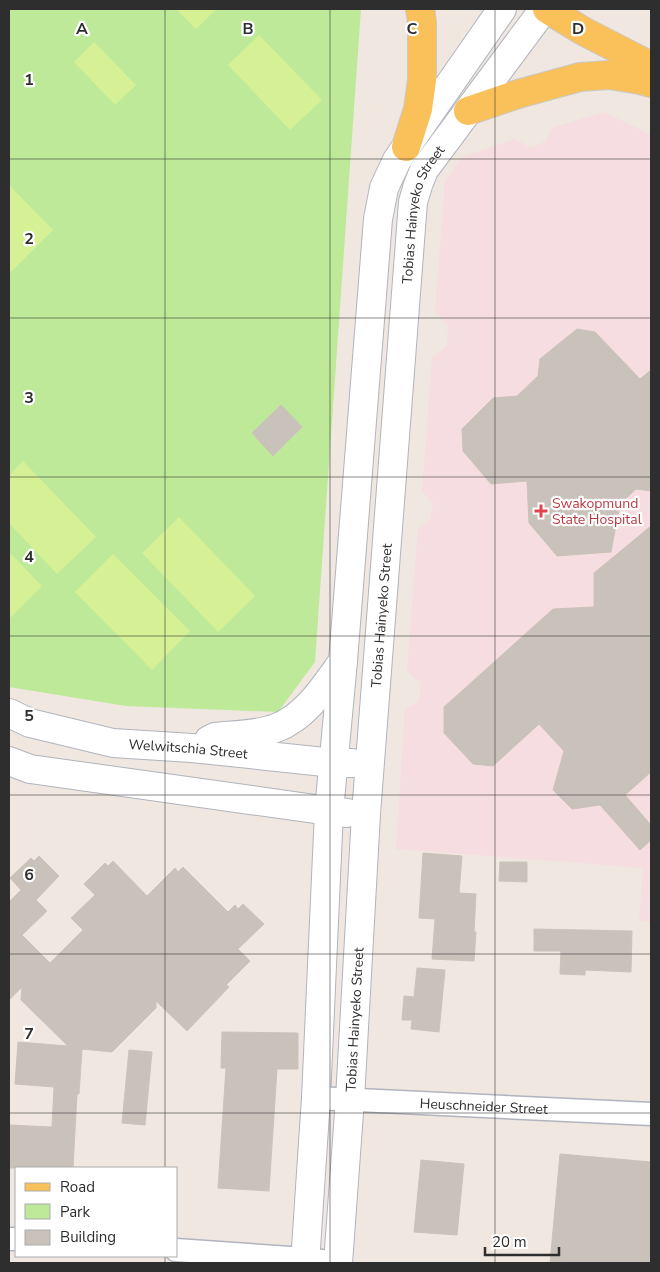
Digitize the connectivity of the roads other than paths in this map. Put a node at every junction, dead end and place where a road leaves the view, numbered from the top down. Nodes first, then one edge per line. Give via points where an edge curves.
1 (420, 9) edge
2 (502, 9) edge
3 (546, 9) edge
4 (651, 66) edge
5 (651, 83) edge
6 (468, 111) junction
7 (406, 147) junction
8 (343, 661) junction
9 (9, 713) edge
10 (192, 748) junction
11 (9, 761) edge
12 (334, 763) junction
13 (370, 763) junction
14 (328, 812) junction
15 (366, 814) junction
16 (316, 1098) junction
17 (350, 1099) junction
18 (651, 1114) edge
19 (178, 1250) edge
20 (305, 1261) edge
21 (338, 1263) edge

1 - 7 main road via 422,80 418,109
2 - 7 street
3 - 4 main road
3 - 6 street, Tobias Hainyeko Street
5 - 6 main road via 609,75 580,77
6 - 13 street, Tobias Hainyeko Street via 424,170 413,202
7 - 8 street via 384,188 378,219
8 - 10 street via 312,703 288,722 258,732 215,738
8 - 12 street
9 - 10 street, Welwitschia Street via 30,723 112,744
10 - 12 street, Welwitschia Street
11 - 14 street via 30,769
12 - 13 street, Welwitschia Street
12 - 14 street
13 - 15 street, Tobias Hainyeko Street
14 - 15 street
14 - 16 street
15 - 17 street, Tobias Hainyeko Street
16 - 17 street, Heuschneider Street
16 - 20 street
17 - 18 street, Heuschneider Street
17 - 21 street, Tobias Hainyeko Street
19 - 20 street
20 - 21 street

